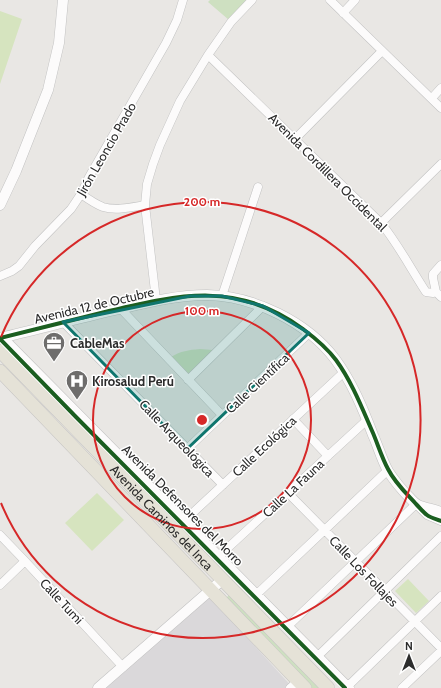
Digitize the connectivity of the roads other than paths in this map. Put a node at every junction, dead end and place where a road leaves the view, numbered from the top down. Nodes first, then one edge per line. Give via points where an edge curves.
1 (63, 0) edge
2 (183, 0) edge
3 (252, 0) edge
4 (330, 0) edge
5 (355, 0) edge
6 (343, 13) junction
7 (382, 51) junction
8 (208, 55) junction
9 (441, 88) edge
10 (432, 98) junction
11 (441, 108) edge
12 (295, 139) junction
13 (441, 164) edge
14 (258, 187) dead end
15 (81, 194) junction
16 (0, 205) edge
17 (145, 205) junction
18 (382, 223) junction
19 (441, 265) edge
20 (0, 276) edge
21 (439, 294) edge
22 (222, 296) junction
23 (156, 300) junction
24 (263, 306) junction
25 (120, 308) junction
26 (63, 322) junction
27 (309, 333) junction
28 (1, 337) edge
29 (0, 351) edge
30 (0, 371) edge
31 (344, 372) junction
32 (188, 380) junction
33 (222, 415) junction
34 (293, 419) junction
35 (367, 420) junction
36 (187, 449) junction
37 (328, 456) junction
38 (388, 470) junction
39 (223, 485) junction
40 (288, 493) junction
41 (416, 504) junction
42 (441, 512) edge
43 (184, 521) junction
44 (441, 521) edge
45 (324, 530) junction
46 (0, 536) edge
47 (441, 536) edge
48 (219, 556) junction
49 (25, 561) junction
50 (356, 562) junction
51 (233, 570) junction
52 (222, 580) junction
53 (0, 585) edge
54 (211, 590) junction
55 (384, 591) junction
56 (257, 594) junction
57 (441, 596) edge
58 (415, 622) junction
59 (288, 626) junction
60 (441, 650) edge
61 (320, 654) junction
62 (123, 667) junction
63 (297, 686) edge
64 (349, 687) edge
65 (98, 688) edge
66 (328, 688) edge
67 (402, 688) edge

1 - 16 street via 59,44 48,90
2 - 15 street, Jirón Leoncio Prado via 166,43
3 - 8 street via 231,22
4 - 6 street
5 - 6 street
6 - 7 street
7 - 10 street
7 - 12 street
8 - 12 street, Avenida Cordillera Occidental
8 - 17 street via 180,101 160,145 148,184
9 - 10 street
10 - 11 street
12 - 18 street, Avenida Cordillera Occidental
13 - 18 street
14 - 22 street
15 - 17 street via 104,207
15 - 20 street, Jirón Leoncio Prado via 71,209 18,266
17 - 23 street
18 - 21 street, Avenida Cordillera Occidental via 426,292
19 - 21 street, Avenida Cordillera Occidental via 432,278
22 - 23 street, Avenida 12 de Octubre
22 - 24 street, Avenida 12 de Octubre
23 - 25 street, Avenida 12 de Octubre
24 - 27 street, Avenida 12 de Octubre via 293,321
24 - 32 street
25 - 26 street, Avenida 12 de Octubre
25 - 32 street
26 - 28 street, Avenida 12 de Octubre
26 - 36 street, Calle Arqueológica
27 - 31 street, Avenida 12 de Octubre
27 - 33 street, Calle Científica
28 - 43 street, Avenida Defensores del Morro
29 - 52 main road, Avenida Caminos del Inca
30 - 54 main road, Avenida Caminos del Inca
31 - 34 street, Calle Ecológica
31 - 35 street, Avenida 12 de Octubre
32 - 33 street
33 - 36 street, Calle Científica
34 - 37 street
34 - 39 street, Calle Ecológica
35 - 37 street, Calle La Fauna
35 - 38 street, Avenida 12 de Octubre
36 - 39 street, Calle Arqueológica
37 - 40 street, Calle La Fauna
38 - 41 street, Avenida 12 de Octubre via 400,488
38 - 45 street
39 - 43 street, Calle Ecológica
40 - 45 street, Calle Los Follajes
40 - 48 street, Calle La Fauna
41 - 42 street, Avenida 12 de Octubre
41 - 44 street, Avenida 12 de Octubre via 427,515
41 - 50 street
43 - 48 street, Avenida Defensores del Morro
45 - 50 street, Calle Los Follajes
45 - 56 street
46 - 49 street, Calle Tumi
47 - 55 street
48 - 51 street, Avenida Defensores del Morro
49 - 53 street
49 - 62 street, Calle Tumi
50 - 55 street, Calle Los Follajes
50 - 59 street
51 - 52 street
51 - 56 street, Avenida Defensores del Morro
52 - 54 street
52 - 66 main road, Avenida Caminos del Inca
54 - 62 street
54 - 63 main road, Avenida Caminos del Inca
55 - 58 street, Calle Los Follajes
55 - 61 street
56 - 59 street, Avenida Defensores del Morro
57 - 58 street
58 - 60 street, Calle Los Follajes
58 - 64 street
59 - 61 street, Avenida Defensores del Morro
60 - 67 street
61 - 64 street, Avenida Defensores del Morro
62 - 65 street

